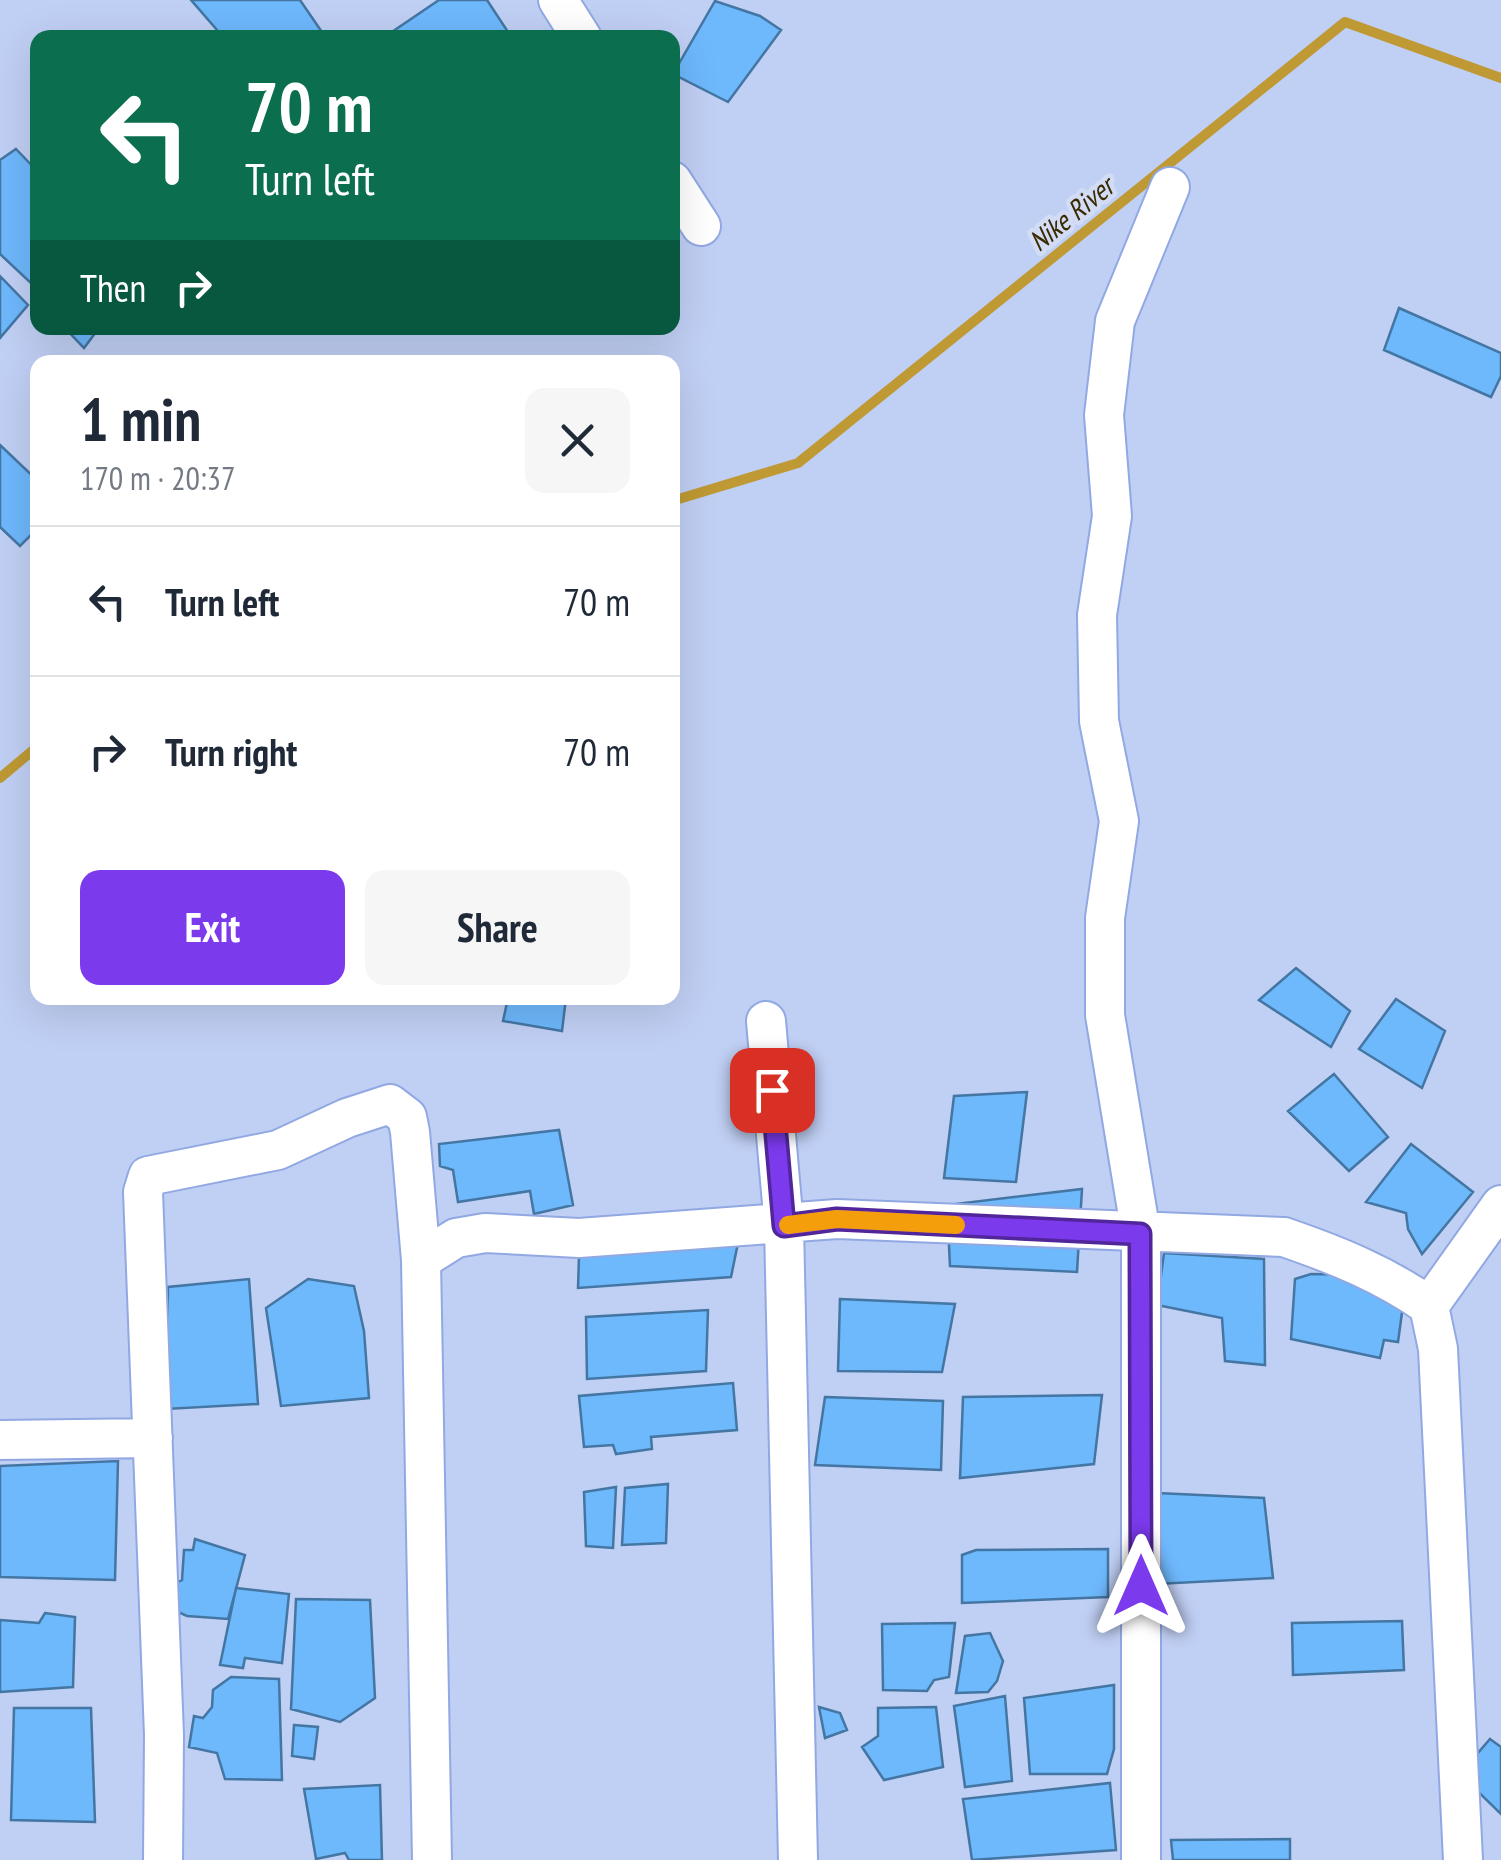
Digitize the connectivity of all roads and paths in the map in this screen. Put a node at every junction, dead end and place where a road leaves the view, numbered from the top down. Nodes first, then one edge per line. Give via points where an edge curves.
1 (558, 0) edge
2 (577, 30) edge
3 (1170, 187) dead end
4 (680, 193) edge
5 (701, 226) dead end
6 (766, 1022) dead end
7 (1501, 1205) edge
8 (784, 1226) junction
9 (1140, 1234) junction
10 (421, 1260) junction
11 (1429, 1306) junction
12 (152, 1438) junction
13 (0, 1440) edge
14 (164, 1860) edge
15 (432, 1860) edge
16 (798, 1860) edge
17 (1141, 1860) edge
18 (1463, 1860) edge

1 - 2 street
3 - 9 street via 1114,320 1104,415 1112,516 1097,615 1099,721 1119,821 1104,918 1105,1016
4 - 5 street
6 - 8 street
7 - 11 street
8 - 9 street via 837,1219
8 - 10 street via 579,1238 485,1233 456,1238
8 - 16 street
9 - 11 street via 1284,1237 1343,1258
9 - 17 street
10 - 12 street via 410,1132 407,1117 390,1104 278,1150 148,1176 143,1192
10 - 15 street
11 - 18 street via 1438,1350
12 - 13 street
12 - 14 street

